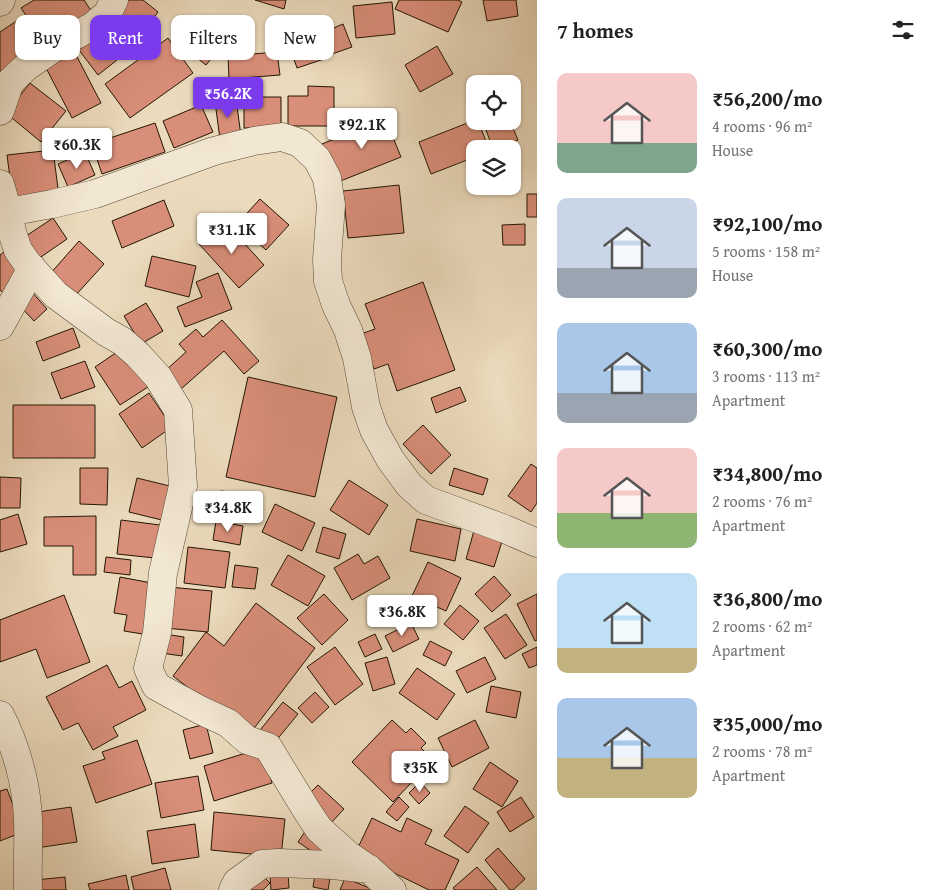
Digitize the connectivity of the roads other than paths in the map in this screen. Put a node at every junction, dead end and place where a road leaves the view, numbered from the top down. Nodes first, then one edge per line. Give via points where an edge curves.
1 (114, 0) edge
2 (0, 112) edge
3 (3, 196) edge
4 (32, 268) junction
5 (0, 326) edge
6 (537, 543) edge
7 (0, 715) edge
8 (370, 870) junction
9 (28, 890) edge
10 (233, 890) edge
11 (392, 890) edge

1 - 2 street via 108,13 93,26 26,66 10,82
3 - 4 street via 18,250
3 - 6 street via 52,204 95,194 214,151 254,141 282,137 300,143 317,159 327,178 331,205 328,281 357,358 366,407 374,430 390,459 409,485 426,500
4 - 5 street
4 - 8 street via 56,295 138,355 158,377 178,410 183,486 163,573 157,633 148,668 156,686 228,723 247,740 268,747 319,829
7 - 9 street via 20,763 28,819
8 - 10 street via 333,865 262,864 237,882
8 - 11 street

